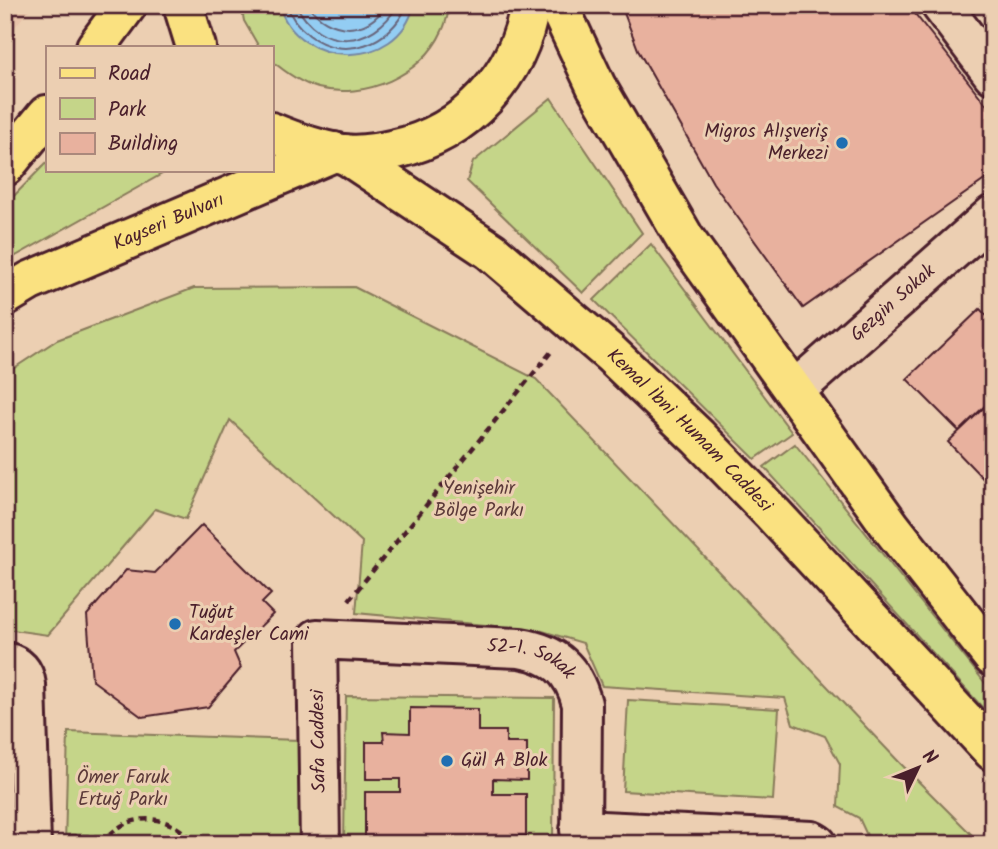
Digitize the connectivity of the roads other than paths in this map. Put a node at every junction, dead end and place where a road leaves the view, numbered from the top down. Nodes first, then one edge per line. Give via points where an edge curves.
1 (127, 5) edge
2 (183, 5) edge
3 (530, 5) edge
4 (558, 5) edge
5 (941, 5) edge
6 (97, 46) edge
7 (196, 46) edge
8 (993, 74) edge
9 (46, 116) edge
10 (273, 133) edge
11 (340, 153) junction
12 (5, 166) edge
13 (993, 215) edge
14 (5, 296) edge
15 (795, 390) junction
16 (317, 639) joint
17 (993, 657) edge
18 (13, 666) edge
19 (993, 751) edge
20 (581, 837) edge
21 (31, 844) edge
22 (320, 844) edge
23 (817, 844) edge

1 - 6 main road
2 - 7 main road
3 - 11 main road via 515,55 497,85 473,110 445,131 414,145 379,153
4 - 15 main road via 596,86 685,239
5 - 8 street
9 - 12 main road
10 - 11 main road via 306,147
11 - 14 main road, Kayseri Bulvarı via 30,281
11 - 19 main road, Kemal İbni Humam Caddesi via 491,251 611,354 735,475
13 - 15 street, Gezgin Sokak
15 - 17 main road via 891,527
16 - 20 street, 52-1. Sokak via 520,648 539,651 560,664 577,684 582,704
16 - 22 street, Safa Caddesi
18 - 21 street via 26,685
20 - 23 street

